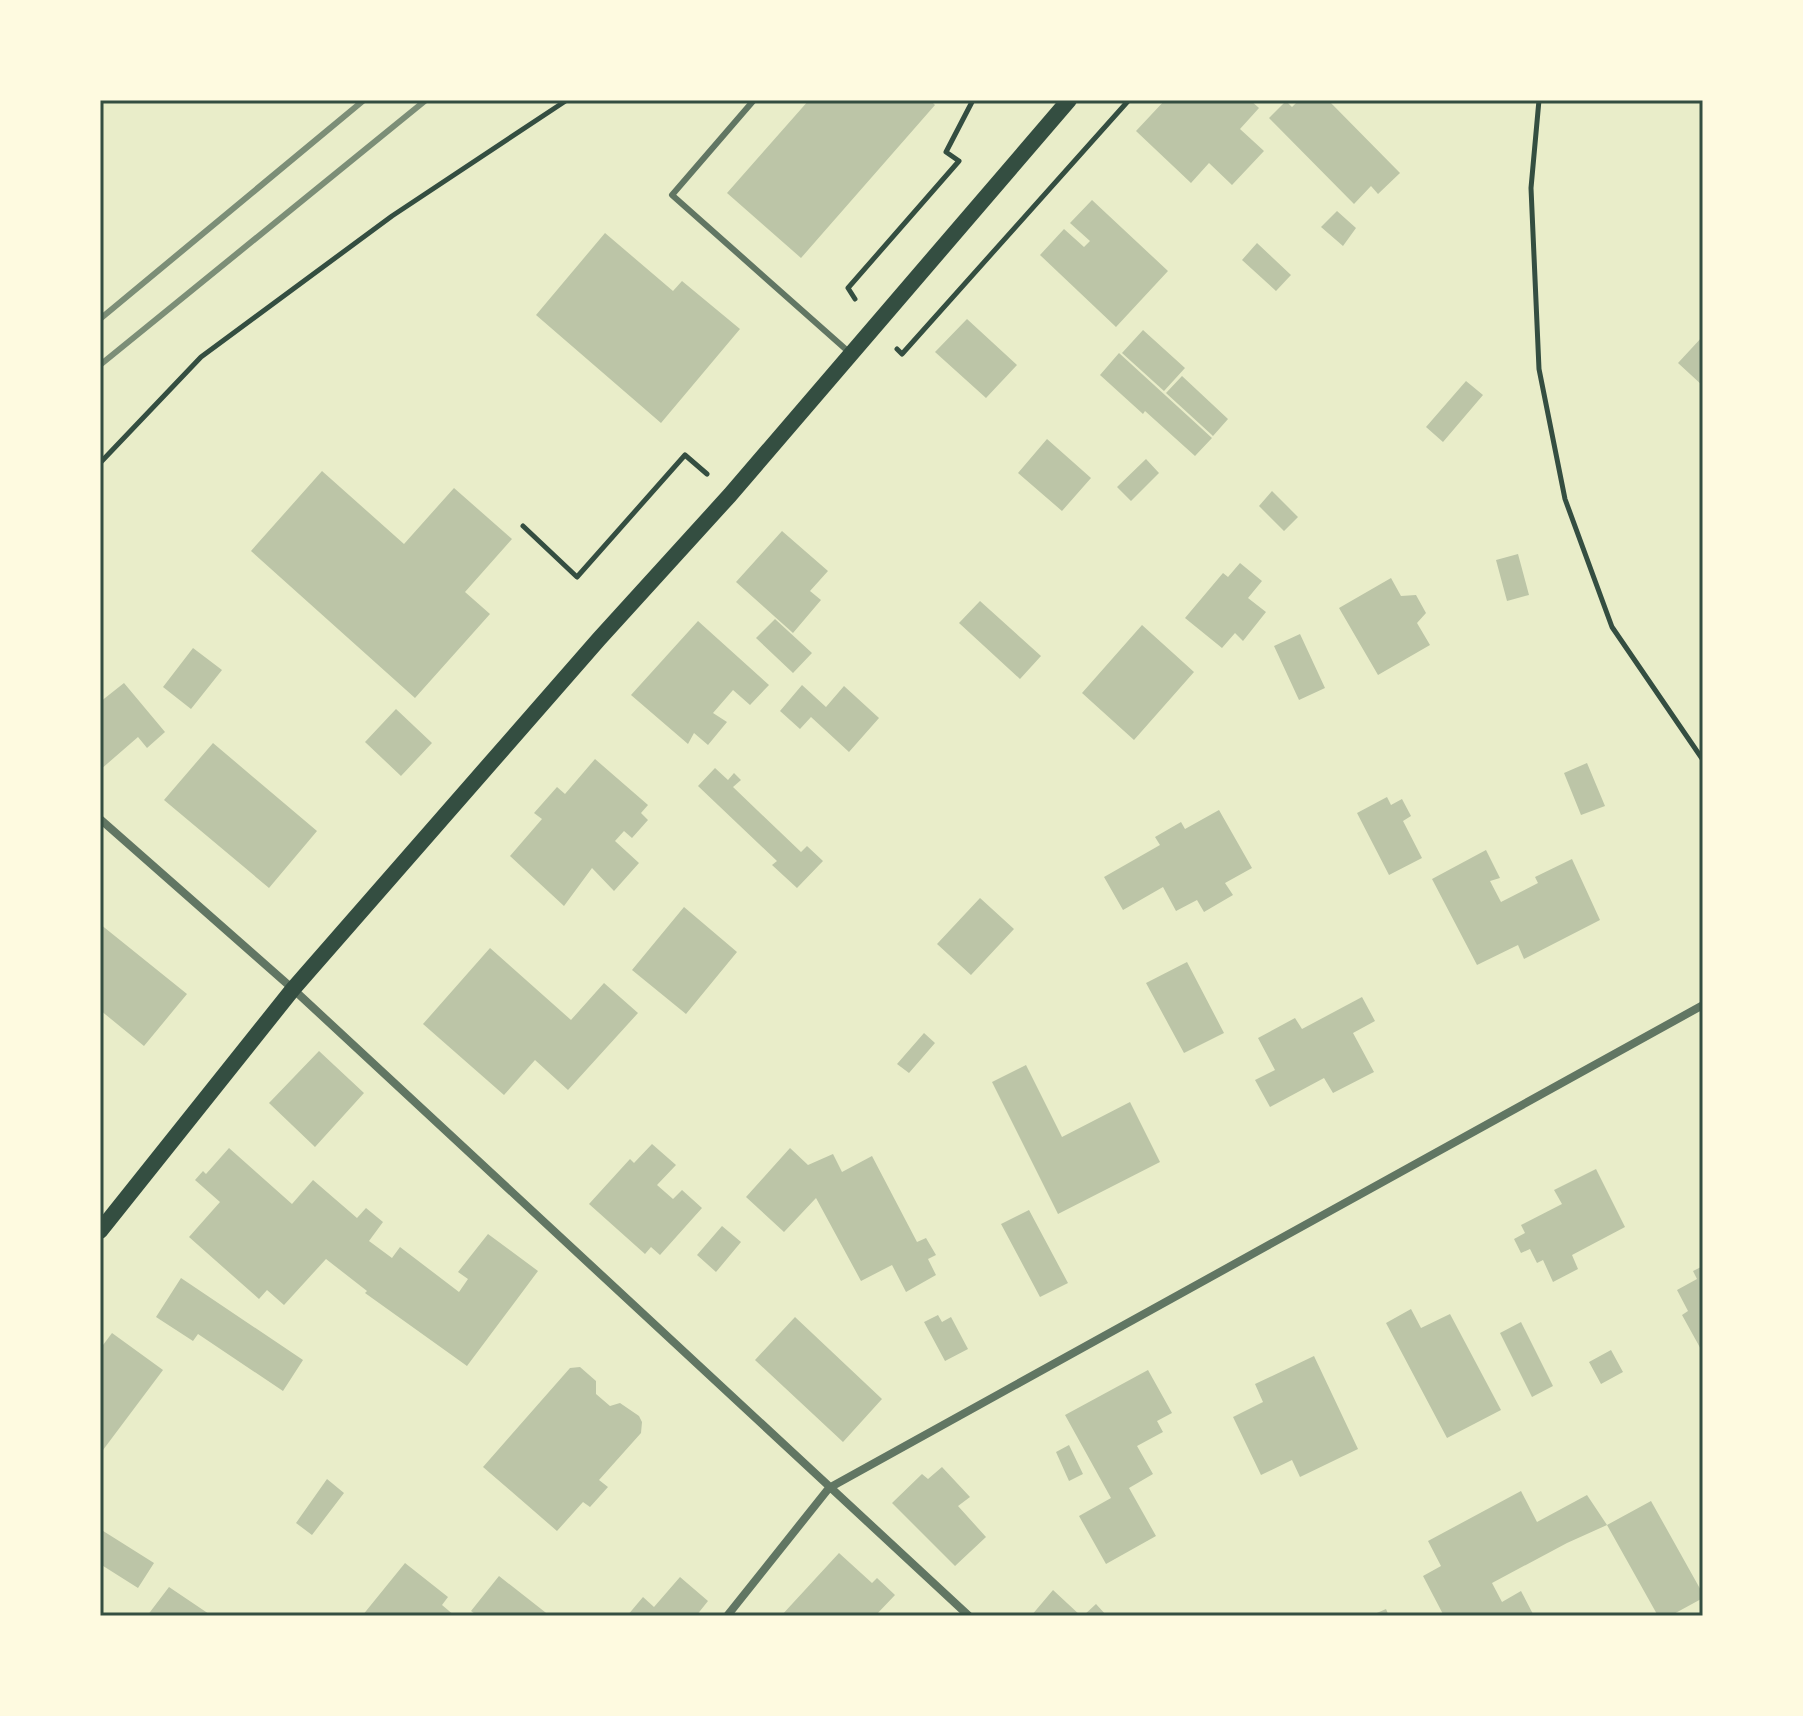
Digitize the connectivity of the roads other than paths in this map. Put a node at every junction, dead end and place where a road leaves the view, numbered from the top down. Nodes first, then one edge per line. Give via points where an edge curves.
1 (754, 100) edge
2 (1069, 100) edge
3 (850, 353) junction
4 (100, 819) edge
5 (293, 989) junction
6 (1703, 1005) edge
7 (100, 1231) edge
8 (829, 1488) junction
9 (727, 1616) edge
10 (969, 1616) edge

1 - 3 lane via 672,195
2 - 3 main road
3 - 5 main road
4 - 5 street
5 - 7 main road
5 - 8 street
6 - 8 street
8 - 9 street
8 - 10 street

